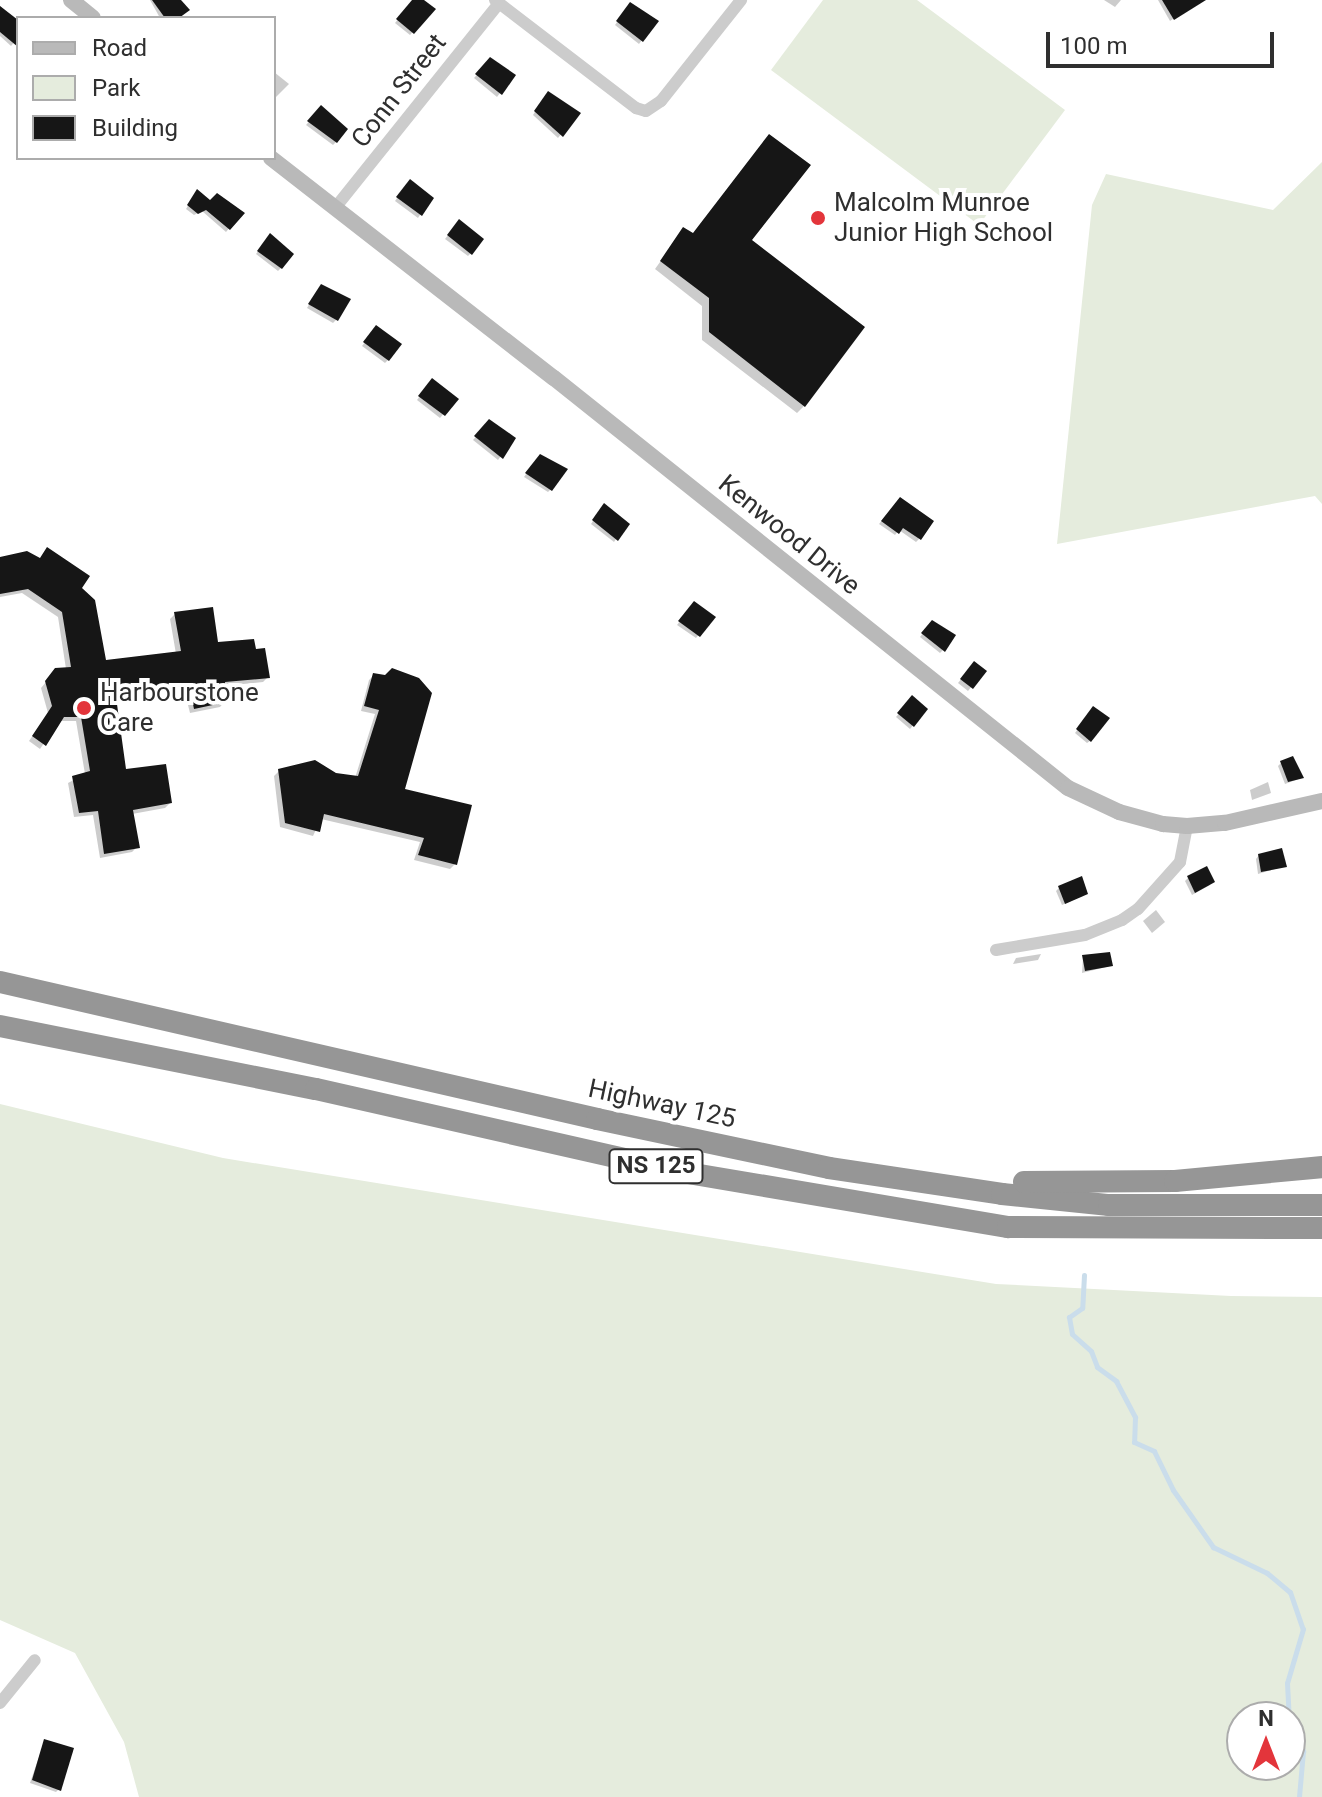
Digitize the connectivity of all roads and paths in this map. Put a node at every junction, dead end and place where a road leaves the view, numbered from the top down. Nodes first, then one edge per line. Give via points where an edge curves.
1 (71, 0) edge
2 (741, 0) edge
3 (497, 1) edge
4 (91, 16) edge
5 (274, 160) edge
6 (335, 208) junction
7 (1322, 801) edge
8 (1187, 826) junction
9 (996, 950) dead end
10 (0, 982) edge
11 (0, 1026) edge
12 (1322, 1167) edge
13 (829, 1168) junction
14 (1322, 1205) edge
15 (1322, 1228) edge
16 (35, 1660) dead end
17 (0, 1703) edge

1 - 4 street
2 - 3 street via 652,110 636,108
3 - 6 street, Conn Street
5 - 6 street, Kenwood Drive
6 - 8 street, Kenwood Drive via 1068,788 1119,812
7 - 8 street, Kenwood Drive
8 - 9 street via 1180,862 1122,920 1085,935
10 - 13 highway, Highway 125 / NS 125
11 - 15 highway, NS 125 via 316,1089 682,1172 1008,1227
12 - 13 highway via 1086,1184
13 - 14 highway, Highway 125 / NS 125 via 1109,1205
16 - 17 street

